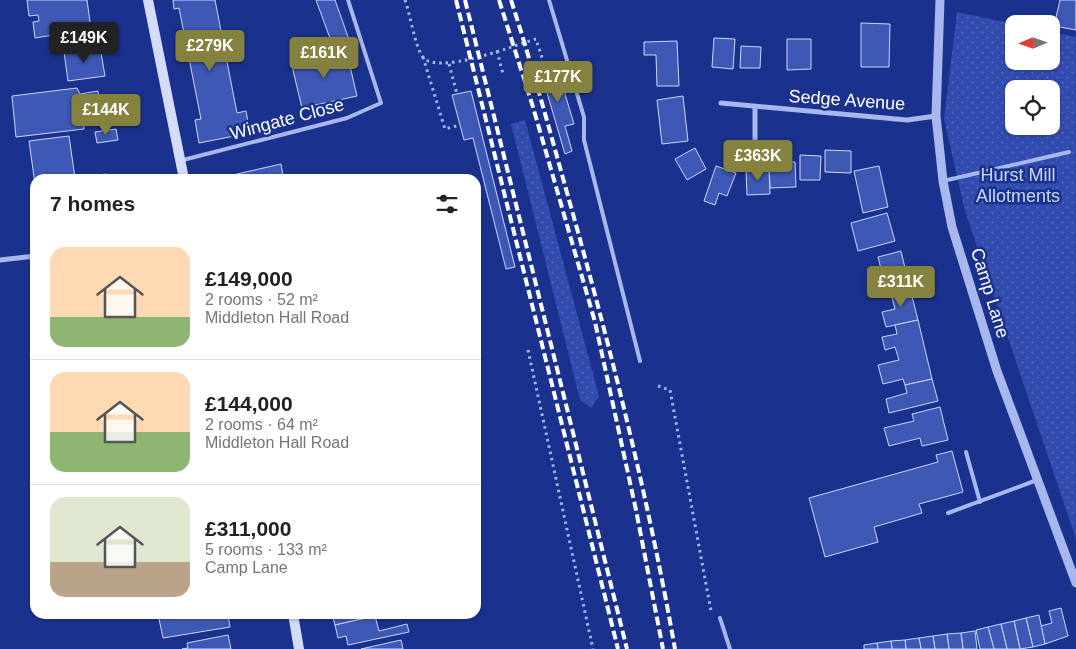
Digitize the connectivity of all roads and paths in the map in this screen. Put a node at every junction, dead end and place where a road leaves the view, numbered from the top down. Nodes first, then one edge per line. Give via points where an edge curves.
1 (148, 0) edge
2 (348, 0) edge
3 (405, 0) edge
4 (549, 0) edge
5 (940, 0) edge
6 (496, 51) junction
7 (422, 57) junction
8 (449, 64) junction
9 (545, 67) dead end
10 (504, 74) dead end
11 (457, 94) dead end
12 (721, 104) dead end
13 (755, 107) junction
14 (936, 116) junction
15 (460, 125) dead end
16 (755, 140) dead end
17 (1070, 152) dead end
18 (180, 161) junction
19 (183, 174) edge
20 (943, 182) junction
21 (30, 257) edge
22 (0, 260) edge
23 (528, 350) dead end
24 (640, 361) dead end
25 (658, 386) dead end
26 (966, 452) dead end
27 (1037, 480) junction
28 (980, 502) junction
29 (948, 513) dead end
30 (1076, 583) edge
31 (713, 618) dead end
32 (720, 618) dead end
33 (294, 619) edge
34 (299, 649) edge
35 (593, 649) edge
36 (730, 649) edge

1 - 18 main road
2 - 18 lane, Wingate Close via 381,103 347,118
3 - 7 path
4 - 24 lane via 584,117 584,140
5 - 14 street, Camp Lane
6 - 8 path
6 - 9 path via 536,39
6 - 10 path
7 - 8 path via 433,64
7 - 15 path via 445,130
8 - 11 path
12 - 13 street, Sedge Avenue
13 - 14 street, Sedge Avenue via 907,120
13 - 16 street
14 - 20 street, Camp Lane
17 - 20 lane
18 - 19 main road
20 - 27 street, Camp Lane via 952,227 997,371
21 - 22 street
23 - 35 path
25 - 31 path via 670,390
26 - 28 lane
27 - 28 lane
27 - 30 street, Camp Lane
28 - 29 lane
32 - 36 lane
33 - 34 main road

